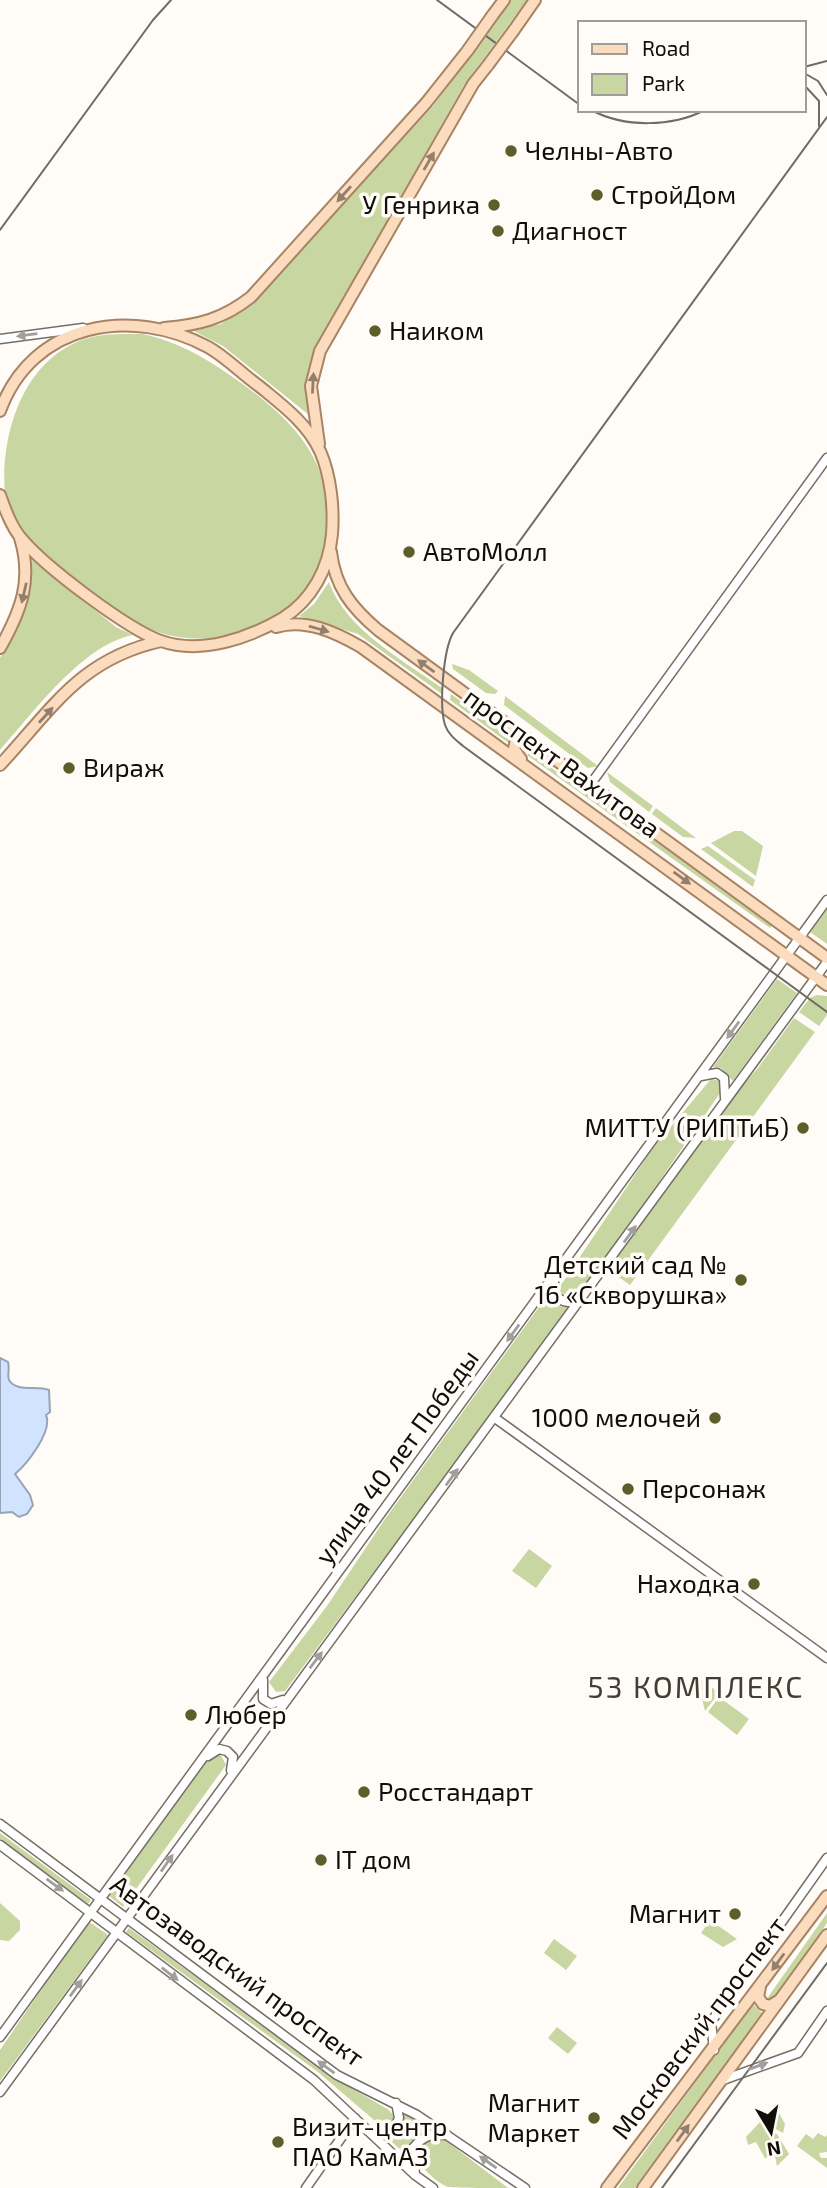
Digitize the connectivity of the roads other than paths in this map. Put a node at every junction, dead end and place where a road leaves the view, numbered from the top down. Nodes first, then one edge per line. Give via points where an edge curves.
1 (504, 0) edge
2 (535, 0) edge
3 (103, 326) junction
4 (159, 328) junction
5 (0, 339) edge
6 (0, 411) edge
7 (320, 450) junction
8 (827, 457) edge
9 (0, 495) edge
10 (19, 536) junction
11 (331, 545) junction
12 (253, 634) junction
13 (161, 641) junction
14 (0, 648) edge
15 (541, 749) junction
16 (0, 765) edge
17 (527, 766) junction
18 (590, 785) junction
19 (827, 900) edge
20 (799, 938) junction
21 (787, 955) junction
22 (827, 960) edge
23 (816, 977) junction
24 (827, 985) edge
25 (699, 1077) junction
26 (724, 1101) junction
27 (556, 1275) junction
28 (587, 1293) junction
29 (495, 1418) junction
30 (827, 1658) edge
31 (263, 1676) junction
32 (294, 1689) junction
33 (202, 1760) junction
34 (227, 1779) junction
35 (0, 1824) edge
36 (0, 1845) edge
37 (827, 1858) edge
38 (827, 1868) edge
39 (817, 1872) junction
40 (827, 1896) edge
41 (102, 1898) junction
42 (91, 1912) junction
43 (127, 1918) junction
44 (117, 1932) junction
45 (827, 1935) edge
46 (760, 1987) junction
47 (778, 2001) junction
48 (827, 2011) edge
49 (0, 2037) edge
50 (714, 2050) junction
51 (720, 2081) junction
52 (0, 2090) edge
53 (396, 2103) junction
54 (355, 2118) junction
55 (368, 2131) junction
56 (450, 2135) junction
57 (415, 2175) junction
58 (306, 2188) edge
59 (433, 2188) edge
60 (525, 2188) edge
61 (607, 2188) edge
62 (643, 2188) edge

1 -> 4 main road, bridge via 426,103 251,297 213,321
7 -> 2 main road, bridge via 312,386 320,351 473,84
3 - 4 main road
3 -> 5 street
3 - 6 main road via 59,339 28,365
4 - 7 main road via 209,348 298,419
7 - 11 main road via 333,519
8 - 18 street
9 - 10 main road
10 - 13 main road via 49,567
10 -> 14 main road via 25,555 25,592
11 - 12 main road via 309,596 286,616
15 -> 11 main road, проспект Вахитова via 361,615 339,584
12 - 13 main road via 221,643
12 -> 17 main road, проспект Вахитова via 301,624 347,639
16 -> 13 main road via 96,665 117,653
15 - 17 main road via 515,744
15 - 18 main road, проспект Вахитова
17 -> 21 main road, проспект Вахитова
18 - 20 main road, проспект Вахитова
19 - 20 street, улица 40 лет Победы
20 - 21 street, улица 40 лет Победы
20 - 22 main road, проспект Вахитова
21 - 23 main road, проспект Вахитова
21 -> 25 street, улица 40 лет Победы
22 - 23 street, улица 40 лет Победы
23 - 24 main road, проспект Вахитова
23 - 26 street, улица 40 лет Победы
25 - 26 street via 708,1072 724,1078
25 - 27 street, улица 40 лет Победы
28 -> 26 street, улица 40 лет Победы
27 - 28 street via 552,1287 559,1299 577,1301
27 -> 31 street, улица 40 лет Победы
28 - 29 street, улица 40 лет Победы
29 - 30 street
32 -> 29 street, улица 40 лет Победы
31 - 32 street via 263,1699 271,1704 280,1703
31 - 33 street, улица 40 лет Победы
32 - 34 street, улица 40 лет Победы
33 - 34 street via 219,1749 227,1751 233,1757
33 - 41 street, улица 40 лет Победы
43 -> 34 street, улица 40 лет Победы
35 - 41 street, Автозаводский проспект
36 -> 42 street, Автозаводский проспект
37 - 39 street
38 - 39 street
39 - 50 street via 711,2022
40 -> 46 main road, Московский проспект
41 - 42 street, улица 40 лет Победы
41 - 43 street, Автозаводский проспект
42 - 44 street, Автозаводский проспект
42 - 49 street, улица 40 лет Победы
43 - 44 street, улица 40 лет Победы
53 -> 43 street, Автозаводский проспект via 337,2075
52 -> 44 street, улица 40 лет Победы
44 -> 54 street, Автозаводский проспект via 314,2080
45 - 47 main road, Московский проспект
46 - 47 main road via 758,1997 763,2004
46 - 50 main road, Московский проспект
47 - 51 main road, Московский проспект
51 -> 48 street via 798,2053
50 - 61 main road, Московский проспект
62 -> 51 main road, Московский проспект
53 - 55 street via 399,2118 395,2127
53 - 56 street, Автозаводский проспект
54 - 55 street, Автозаводский проспект
54 - 58 street
55 - 57 street, Автозаводский проспект
56 - 57 street via 430,2134 413,2148
60 -> 56 street, Автозаводский проспект
57 - 59 street, Автозаводский проспект

